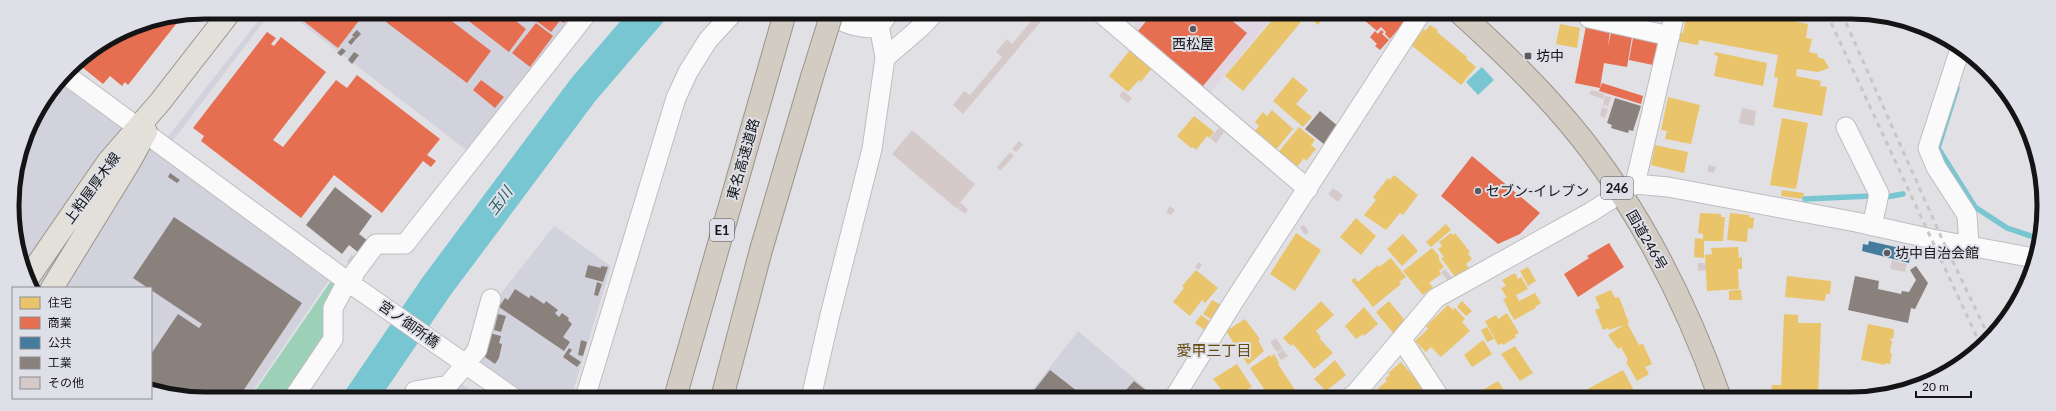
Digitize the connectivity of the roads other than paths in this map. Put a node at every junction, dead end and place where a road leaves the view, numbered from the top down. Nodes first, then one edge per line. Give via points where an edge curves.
1 (225, 19) edge
2 (582, 19) edge
3 (727, 19) edge
4 (783, 19) edge
5 (830, 19) edge
6 (838, 19) edge
7 (884, 19) edge
8 (928, 19) edge
9 (1108, 19) edge
10 (1417, 19) edge
11 (1467, 19) edge
12 (1594, 19) edge
13 (1674, 19) edge
14 (1670, 36) junction
15 (1959, 54) edge
16 (885, 58) junction
17 (70, 78) edge
18 (1846, 127) dead end
19 (142, 129) junction
20 (1627, 188) junction
21 (1308, 189) junction
22 (1872, 226) junction
23 (1969, 245) junction
24 (2030, 257) edge
25 (32, 273) edge
26 (355, 286) junction
27 (53, 287) edge
28 (491, 299) dead end
29 (1402, 340) junction
30 (463, 362) junction
31 (416, 391) dead end
32 (298, 392) edge
33 (506, 392) edge
34 (587, 392) edge
35 (677, 392) edge
36 (724, 392) edge
37 (812, 392) edge
38 (1178, 392) edge
39 (1357, 392) edge
40 (1436, 392) edge
41 (1718, 392) edge

1 - 19 main road, 上粕屋厚木線
2 - 26 street via 405,244 376,244 356,272
3 - 34 street via 708,40 688,72 676,98
4 - 35 highway, 東名高速道路 / E1
5 - 36 highway, bridge via 761,250
6 - 7 street via 867,28
7 - 16 street
8 - 16 street
9 - 21 street
10 - 21 street
11 - 20 highway, 国道246号 / 246 via 1507,56
12 - 14 street
13 - 14 street
14 - 20 street
15 - 23 street via 1928,148 1936,167 1967,215
16 - 37 street via 872,149
17 - 19 street, 宮ノ御所橋
18 - 22 street via 1879,194
19 - 25 main road, 上粕屋厚木線 via 108,162
19 - 26 street, 宮ノ御所橋
19 - 27 main road, 上粕屋厚木線 via 130,161
20 - 22 street via 1668,187
20 - 29 street via 1591,212 1436,298
20 - 41 highway, 国道246号 / 246 via 1703,349
21 - 38 street
22 - 23 street
23 - 24 street
26 - 30 street, 宮ノ御所橋
26 - 32 street via 343,289 333,308 333,339
28 - 30 street via 477,350
29 - 39 street
29 - 40 street
30 - 31 street via 448,385
30 - 33 street, 宮ノ御所橋

